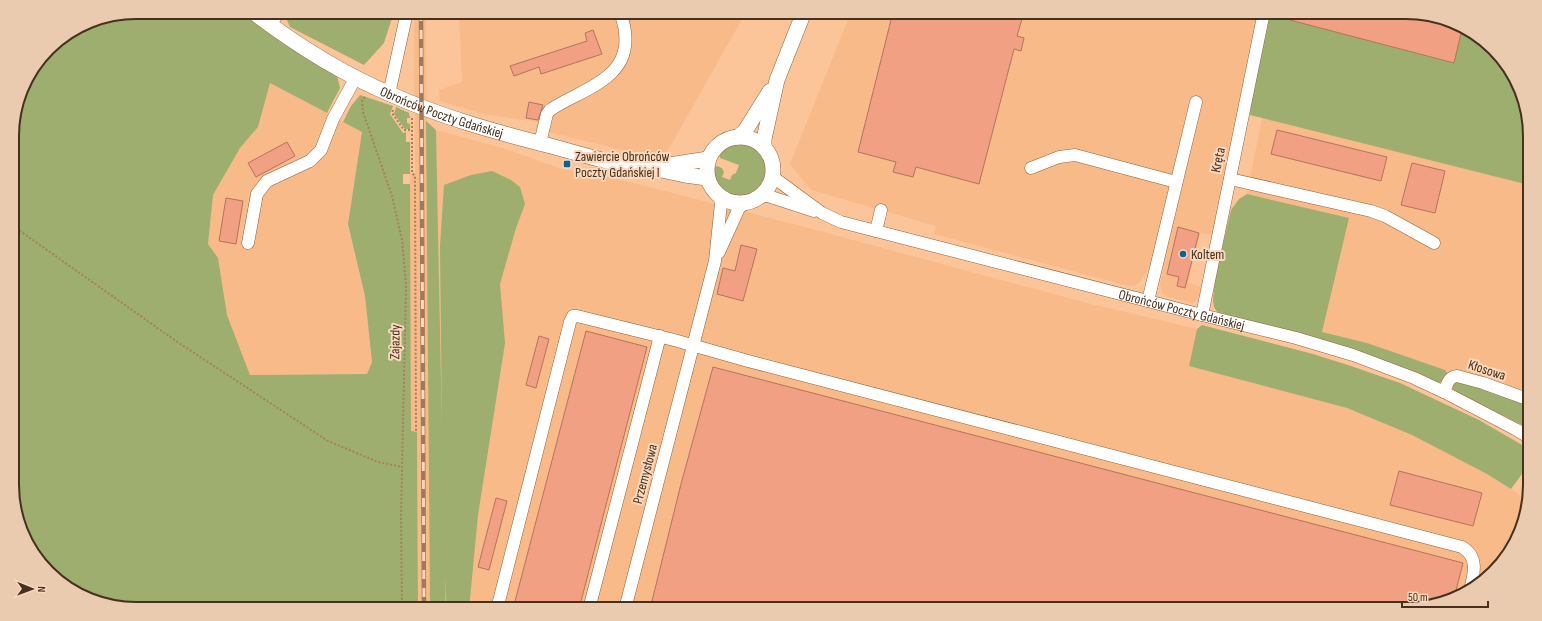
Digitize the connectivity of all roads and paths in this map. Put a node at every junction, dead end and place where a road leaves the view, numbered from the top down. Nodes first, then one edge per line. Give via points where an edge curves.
1 (262, 19) edge
2 (274, 19) edge
3 (406, 19) edge
4 (622, 19) edge
5 (801, 19) edge
6 (1263, 19) edge
7 (270, 25) junction
8 (356, 77) junction
9 (777, 80) junction
10 (372, 85) junction
11 (392, 99) junction
12 (1196, 102) dead end
13 (412, 115) dead end
14 (412, 130) junction
15 (738, 137) junction
16 (540, 143) junction
17 (764, 147) junction
18 (708, 159) junction
19 (650, 168) junction
20 (1031, 168) dead end
21 (773, 171) junction
22 (707, 178) junction
23 (1230, 179) junction
24 (1176, 182) junction
25 (719, 196) junction
26 (760, 196) junction
27 (745, 203) junction
28 (881, 210) dead end
29 (822, 213) junction
30 (19, 230) edge
31 (876, 231) junction
32 (248, 243) dead end
33 (1434, 243) dead end
34 (716, 261) junction
35 (1148, 301) junction
36 (1202, 315) junction
37 (660, 336) junction
38 (694, 346) junction
39 (1444, 392) junction
40 (1523, 397) edge
41 (416, 432) dead end
42 (1523, 434) edge
43 (402, 467) junction
44 (1472, 581) edge
45 (402, 602) edge
46 (499, 602) edge
47 (591, 602) edge
48 (627, 602) edge

1 - 7 main road, Obrońców Poczty Gdańskiej
2 - 7 street
3 - 11 street
4 - 16 street via 625,44 624,53 618,64 612,73 597,85 550,110
5 - 9 main road
6 - 23 street, Kręta
7 - 8 main road, Obrońców Poczty Gdańskiej via 316,56
8 - 10 main road, Obrońców Poczty Gdańskiej
8 - 32 street via 332,119 320,150 310,161 267,181 257,194
9 - 15 main road via 745,132
9 - 17 main road
10 - 11 main road, Obrońców Poczty Gdańskiej
10 - 43 path, Zajazdy via 362,101 363,112 392,196 402,240 406,278
11 - 14 path via 392,114 404,130
11 - 16 main road, Obrońców Poczty Gdańskiej
12 - 24 street
13 - 14 path
14 - 41 path via 412,173 415,176
15 - 17 main road via 754,140
15 - 18 main road via 717,146
16 - 19 main road, Obrońców Poczty Gdańskiej via 627,166
17 - 21 main road via 772,161
18 - 19 main road, Obrońców Poczty Gdańskiej
18 - 22 main road
19 - 22 main road, Obrońców Poczty Gdańskiej
20 - 24 street via 1059,157 1075,155
21 - 26 main road via 770,183
21 - 29 street, Obrońców Poczty Gdańskiej via 777,180
22 - 25 main road
23 - 33 street via 1371,211
23 - 36 street, Kręta
24 - 35 street
25 - 27 main road via 734,203
25 - 34 street via 721,203
26 - 27 main road
26 - 29 street, Obrońców Poczty Gdańskiej via 768,196
27 - 34 street via 739,208
28 - 31 street
29 - 31 street, Obrońców Poczty Gdańskiej via 841,222
30 - 43 path via 176,341 328,441 378,462
31 - 35 street, Obrońców Poczty Gdańskiej
34 - 38 street, Przemysłowa
35 - 36 street, Obrońców Poczty Gdańskiej
36 - 39 street, Obrońców Poczty Gdańskiej via 1353,355
37 - 38 street
37 - 46 street via 580,316 573,316 571,319
37 - 47 street
38 - 44 street via 1462,548 1472,557
38 - 48 street, Przemysłowa
39 - 40 street, Kłosowa via 1449,380 1457,376
39 - 42 street, Obrońców Poczty Gdańskiej
43 - 45 path, Zajazdy

